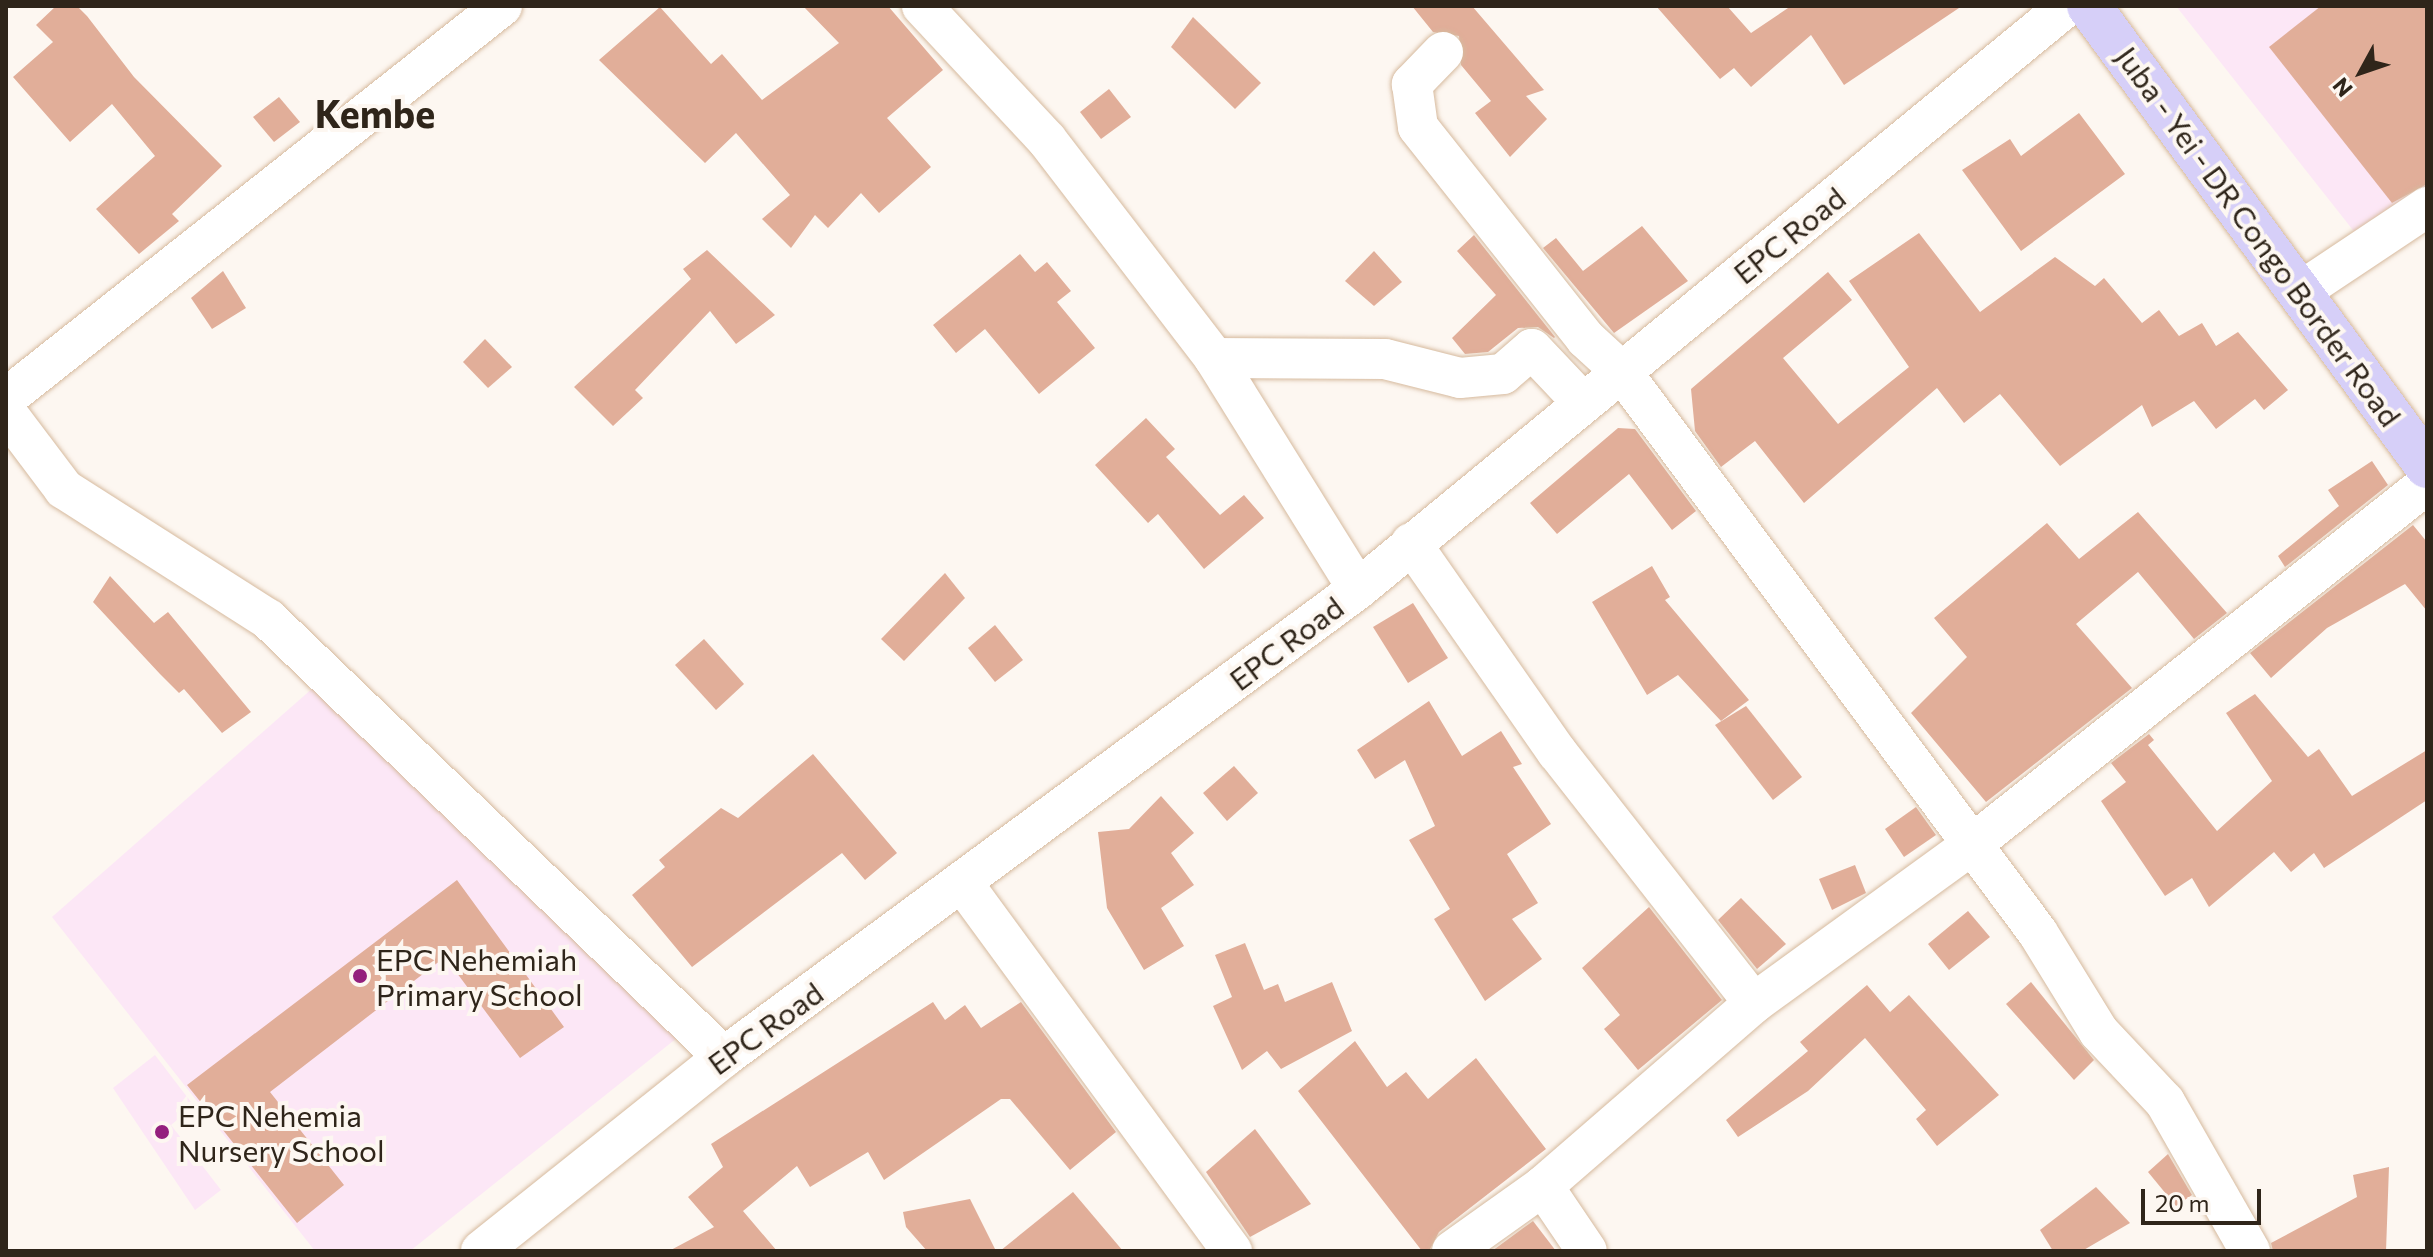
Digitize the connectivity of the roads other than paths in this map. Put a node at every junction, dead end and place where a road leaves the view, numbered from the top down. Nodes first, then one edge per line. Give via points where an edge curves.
1 (502, 6) edge
2 (922, 6) edge
3 (2067, 6) edge
4 (2089, 6) edge
5 (1443, 52) dead end
6 (2427, 207) edge
7 (2304, 289) junction
8 (1214, 358) junction
9 (1622, 372) junction
10 (6, 398) edge
11 (1583, 403) junction
12 (6, 412) edge
13 (2427, 466) edge
14 (2427, 484) edge
15 (1411, 543) junction
16 (1358, 589) junction
17 (1970, 846) junction
18 (964, 885) junction
19 (1754, 1003) junction
20 (724, 1057) junction
21 (1543, 1186) junction
22 (481, 1251) edge
23 (1232, 1251) edge
24 (1452, 1251) edge
25 (1587, 1251) edge
26 (2250, 1251) edge

1 - 10 street
2 - 8 street via 1047,140
3 - 9 street, EPC Road
4 - 7 main road, Juba - Yei - DR Congo Border Road
5 - 9 street via 1412,84 1418,127 1586,339
6 - 7 street
7 - 13 main road, Juba - Yei - DR Congo Border Road
8 - 11 street via 1385,359 1460,378 1503,374 1532,349
8 - 16 street
9 - 11 street, EPC Road
9 - 17 street
11 - 15 street, EPC Road
12 - 20 street via 64,489 268,619
14 - 17 street
15 - 16 street, EPC Road
15 - 19 street via 1557,752
16 - 18 street, EPC Road
17 - 19 street
17 - 26 street via 2038,933 2099,1032 2165,1102
18 - 20 street, EPC Road
18 - 23 street
19 - 21 street
20 - 22 street, EPC Road
21 - 24 street
21 - 25 street

